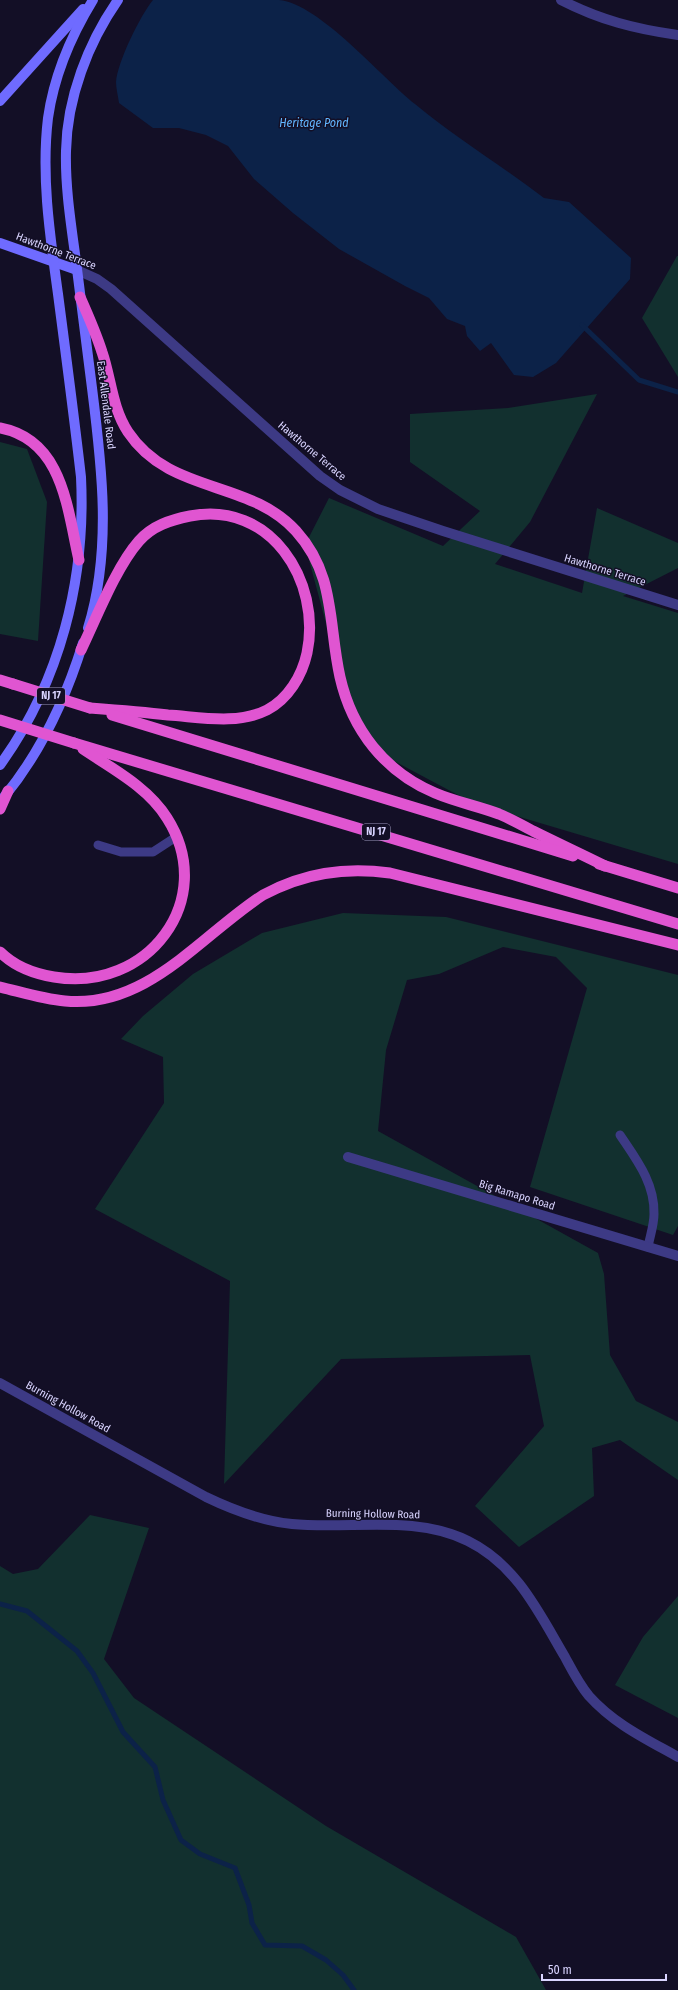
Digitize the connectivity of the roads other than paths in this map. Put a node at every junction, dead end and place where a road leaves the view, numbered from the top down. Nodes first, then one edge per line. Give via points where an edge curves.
1 (92, 0) edge
2 (118, 0) edge
3 (561, 0) edge
4 (678, 35) edge
5 (0, 101) edge
6 (0, 243) edge
7 (54, 262) junction
8 (77, 270) junction
9 (80, 297) junction
10 (0, 428) edge
11 (79, 560) junction
12 (678, 605) edge
13 (81, 650) junction
14 (0, 680) edge
15 (90, 708) junction
16 (0, 720) edge
17 (74, 743) junction
18 (0, 765) edge
19 (8, 791) junction
20 (0, 801) edge
21 (0, 810) edge
22 (176, 837) junction
23 (98, 845) dead end
24 (605, 866) junction
25 (678, 888) edge
26 (678, 924) edge
27 (678, 945) edge
28 (0, 952) edge
29 (0, 987) edge
30 (620, 1135) dead end
31 (348, 1157) dead end
32 (648, 1247) junction
33 (678, 1256) edge
34 (0, 1384) edge
35 (678, 1757) edge

1 - 5 main road
1 - 7 main road via 69,46 49,117 46,163
2 - 8 main road, East Allendale Road via 85,62 75,91 69,121 66,180
3 - 4 street via 612,23
6 - 7 main road, Hawthorne Terrace
7 - 8 main road, Hawthorne Terrace
7 - 11 main road via 81,477
8 - 9 main road, East Allendale Road
8 - 12 street, Hawthorne Terrace via 97,279 124,300 302,461 346,494 378,509 435,529
9 - 13 main road, East Allendale Road via 99,445 103,506 103,535 95,597
9 - 24 highway via 102,352 120,418 134,441 152,458 173,472 272,511 296,530 314,555 329,596 338,666 345,694 357,725 374,750 396,770 422,787 500,814
10 - 11 highway via 27,437 49,458 58,479
11 - 18 main road via 69,618 51,672 29,721
13 - 15 highway via 130,553 150,531 177,518 194,515 218,514 240,519 268,535 288,556 300,577 310,613 305,663 290,690 268,710 225,719
13 - 19 main road, East Allendale Road via 44,737
14 - 15 highway, NJ 17, bridge
15 - 24 highway, NJ 17
16 - 17 highway, NJ 17, bridge
17 - 22 highway via 129,780 150,798 166,817
17 - 26 highway, NJ 17
19 - 20 main road, East Allendale Road
19 - 21 highway
22 - 23 lane via 153,852 121,852
22 - 28 highway via 183,865 179,906 160,943 138,961 115,973 74,979 35,973
24 - 25 highway, NJ 17
27 - 29 highway via 390,873 338,871 305,877 263,894 156,977 115,996 84,1002 66,1001
30 - 32 lane via 642,1167 653,1200 654,1214
31 - 32 street, Big Ramapo Road
32 - 33 street, Big Ramapo Road
34 - 35 street, Burning Hollow Road via 206,1498 233,1510 262,1519 293,1524 423,1527 468,1540 503,1564 524,1588 578,1681 606,1713 626,1728

